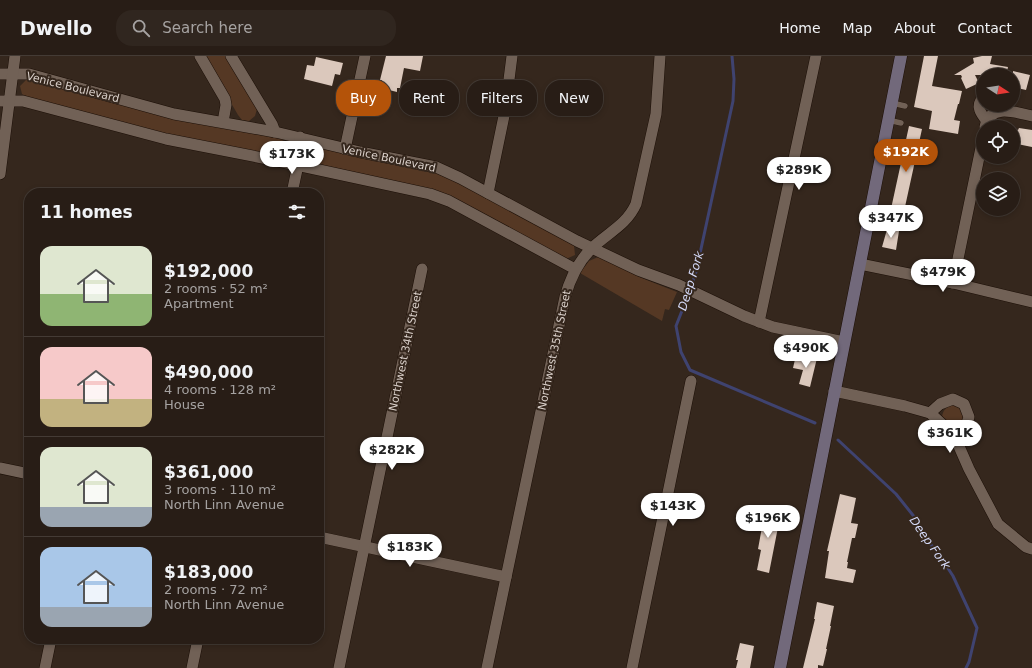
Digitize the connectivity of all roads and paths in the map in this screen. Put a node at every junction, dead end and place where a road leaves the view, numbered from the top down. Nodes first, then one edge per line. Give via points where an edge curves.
1 (15, 56) edge
2 (200, 56) edge
3 (231, 56) edge
4 (365, 56) edge
5 (512, 56) edge
6 (660, 56) edge
7 (816, 56) edge
8 (901, 56) edge
9 (0, 74) edge
10 (13, 74) junction
11 (5, 101) edge
12 (892, 103) junction
13 (905, 106) dead end
14 (997, 112) edge
15 (1018, 112) edge
16 (1032, 116) edge
17 (888, 120) junction
18 (988, 120) edge
19 (223, 122) junction
20 (901, 123) dead end
21 (275, 132) junction
22 (300, 137) junction
23 (345, 149) junction
24 (978, 164) edge
25 (298, 165) junction
26 (0, 174) edge
27 (293, 188) edge
28 (488, 192) junction
29 (869, 218) junction
30 (902, 225) dead end
31 (592, 248) junction
32 (860, 264) junction
33 (422, 269) dead end
34 (575, 269) junction
35 (953, 284) junction
36 (1032, 302) edge
37 (759, 322) junction
38 (844, 342) junction
39 (691, 381) dead end
40 (834, 391) junction
41 (930, 413) junction
42 (954, 435) junction
43 (0, 468) edge
44 (24, 473) edge
45 (324, 538) edge
46 (364, 547) junction
47 (1032, 548) edge
48 (506, 577) junction
49 (50, 644) edge
50 (197, 644) edge
51 (45, 668) edge
52 (192, 668) edge
53 (339, 668) edge
54 (487, 668) edge
55 (632, 668) edge
56 (780, 668) edge

1 - 10 street
2 - 19 street via 225,99
3 - 21 street
4 - 23 street
5 - 28 street via 505,111
6 - 31 street, Northwest 35th Street via 656,114 636,204 623,224
7 - 37 street
8 - 12 street
9 - 10 street, Venice Boulevard
10 - 11 street
10 - 19 street, Venice Boulevard via 29,74 174,114
11 - 25 street via 23,101 166,139
11 - 26 street
12 - 13 lane
12 - 17 street
14 - 18 street
15 - 16 street
17 - 20 lane
17 - 29 street
19 - 21 street, Venice Boulevard
21 - 22 street, Venice Boulevard
22 - 23 street, Venice Boulevard
22 - 25 street
23 - 28 street, Venice Boulevard via 436,167
24 - 35 street
25 - 27 street
25 - 34 street via 430,194 456,205
28 - 31 street, Venice Boulevard
29 - 30 lane
29 - 32 street
31 - 34 street, Northwest 35th Street
31 - 37 street, Venice Boulevard
32 - 35 street
32 - 38 street
33 - 46 street, Northwest 34th Street
34 - 48 street, Northwest 35th Street via 565,297
35 - 36 street
37 - 38 street, Venice Boulevard
38 - 40 street
39 - 55 street
40 - 41 street
40 - 56 street
41 - 42 street
41 - 42 street via 940,404 953,399 964,404 969,417 965,429
42 - 47 street via 998,524 1026,547
43 - 44 street
45 - 46 street
46 - 48 street
46 - 53 street, Northwest 34th Street
48 - 54 street, Northwest 35th Street
49 - 51 street
50 - 52 street

